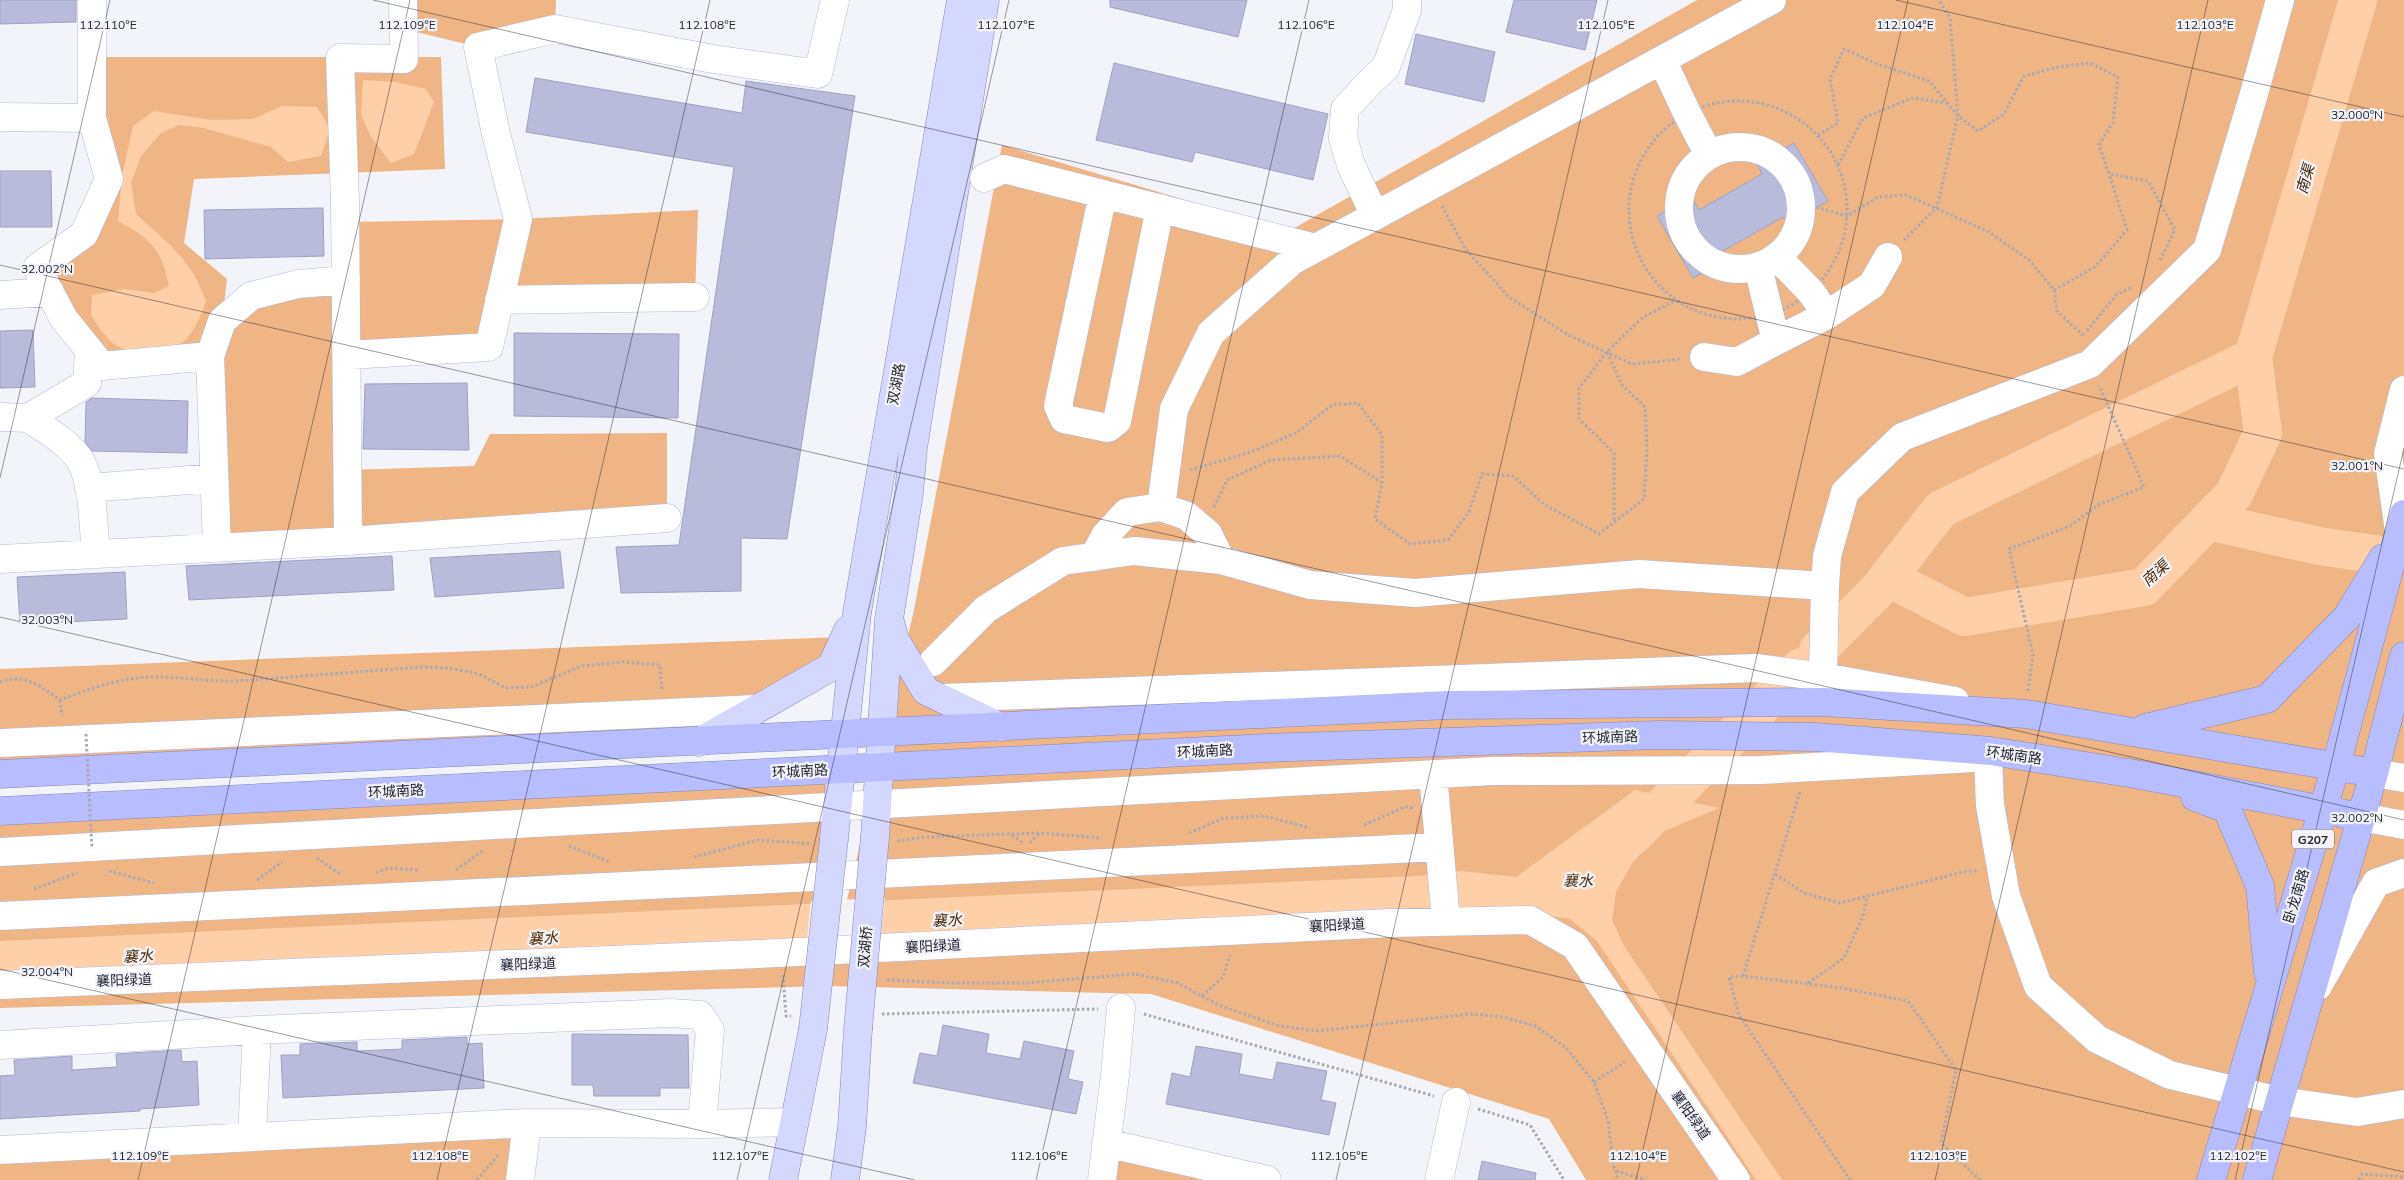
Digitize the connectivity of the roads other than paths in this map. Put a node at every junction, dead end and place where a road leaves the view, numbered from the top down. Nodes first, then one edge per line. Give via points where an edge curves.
1 (92, 0) edge
2 (404, 0) edge
3 (834, 0) edge
4 (961, 0) edge
5 (985, 0) edge
6 (1407, 0) edge
7 (1772, 0) edge
8 (2280, 0) edge
9 (1662, 60) junction
10 (0, 117) edge
11 (92, 118) junction
12 (1709, 154) junction
13 (984, 178) dead end
14 (1102, 194) junction
15 (1160, 208) junction
16 (1375, 216) junction
17 (1316, 248) junction
18 (1888, 257) road end
19 (1768, 262) junction
20 (346, 280) junction
21 (50, 292) junction
22 (0, 295) edge
23 (695, 297) dead end
24 (500, 300) junction
25 (1827, 314) junction
26 (1776, 341) junction
27 (89, 350) junction
28 (346, 355) junction
29 (210, 356) junction
30 (1704, 357) road end
31 (2404, 390) edge
32 (0, 417) edge
33 (28, 418) junction
34 (214, 478) junction
35 (89, 488) junction
36 (1162, 507) junction
37 (668, 518) dead end
38 (2402, 522) edge
39 (348, 541) junction
40 (217, 547) junction
41 (96, 554) junction
42 (1094, 557) junction
43 (0, 559) edge
44 (1221, 560) junction
45 (1825, 586) junction
46 (857, 613) junction
47 (889, 619) junction
48 (2404, 656) edge
49 (933, 662) dead end
50 (1823, 689) junction
51 (942, 698) junction
52 (756, 709) junction
53 (1001, 727) junction
54 (2134, 731) junction
55 (884, 733) junction
56 (844, 735) junction
57 (699, 742) junction
58 (0, 743) edge
59 (2021, 756) junction
60 (1988, 758) junction
61 (2336, 766) junction
62 (881, 768) junction
63 (841, 769) junction
64 (2374, 773) junction
65 (0, 774) edge
66 (1433, 774) junction
67 (2135, 774) junction
68 (2404, 778) edge
69 (878, 805) junction
70 (837, 808) junction
71 (2322, 810) junction
72 (0, 811) edge
73 (2361, 817) junction
74 (2404, 824) edge
75 (0, 852) edge
76 (1439, 852) junction
77 (2404, 873) edge
78 (0, 916) edge
79 (1446, 921) junction
80 (0, 985) edge
81 (2269, 988) junction
82 (2308, 1004) junction
83 (1121, 1008) road end
84 (257, 1030) junction
85 (0, 1045) edge
86 (2238, 1091) junction
87 (2280, 1101) junction
88 (1456, 1102) road end
89 (2404, 1104) edge
90 (793, 1122) junction
91 (527, 1123) junction
92 (702, 1124) junction
93 (252, 1137) junction
94 (1106, 1143) junction
95 (0, 1150) edge
96 (2211, 1174) edge
97 (520, 1180) edge
98 (784, 1180) edge
99 (844, 1180) edge
100 (1102, 1180) edge
101 (1266, 1180) edge
102 (1439, 1180) edge
103 (1736, 1180) edge
104 (2257, 1180) edge

1 - 11 street
2 - 20 street via 404,58 340,58
3 - 24 street via 818,74 713,59 555,29 478,47 518,219
4 - 46 main road, 双湖路
5 - 47 main road, 双湖路 via 914,439
6 - 16 street via 1407,10 1386,67 1345,109 1343,138 1351,165
7 - 9 street
8 - 45 street via 2207,250 2091,365 1902,437 1845,492 1828,556
9 - 12 street
9 - 16 street
10 - 11 street
11 - 21 street via 109,179 84,234 37,268
12 - 19 street via 1694,167 1684,184 1679,203 1688,241 1702,256 1719,265 1739,269
12 - 19 street via 1729,147 1750,147 1769,154 1786,166 1797,183 1802,203 1797,230 1791,243
13 - 14 street via 1004,169
14 - 15 street
14 - 15 street via 1058,406 1064,419 1108,428 1117,421
15 - 17 street
16 - 17 street
17 - 36 street via 1292,261 1211,333 1174,409
18 - 25 street via 1872,285
19 - 25 street via 1811,292
19 - 26 street via 1768,314
20 - 28 street
20 - 29 street via 298,284 250,296 222,321
21 - 22 street
21 - 27 street via 64,319
23 - 24 street
24 - 28 street via 489,347
25 - 26 street
26 - 30 street via 1737,362
27 - 29 street via 102,366
27 - 33 street via 87,383
28 - 39 street
29 - 34 street
31 - 38 street via 2388,454
32 - 33 street
33 - 35 street via 59,439 81,462
34 - 35 street
34 - 40 street
35 - 41 street
36 - 42 street via 1126,512 1105,536
36 - 44 street via 1187,516 1196,523 1208,534
37 - 39 street
38 - 54 highway via 2347,617 2267,699
38 - 61 highway, 卧龙南路 / G207
39 - 40 street
40 - 41 street
41 - 43 street
42 - 44 street via 1134,551
42 - 49 street via 1063,562 986,609
44 - 45 street via 1310,585 1415,593 1639,574
45 - 50 street
46 - 52 main road via 831,667
46 - 56 main road, 双湖路
47 - 51 main road via 895,640 926,691
47 - 55 main road, 双湖路
48 - 64 highway, G207
50 - 51 street via 1756,668
50 - 53 highway via 1678,701 1448,705
50 - 54 highway
51 - 53 main road
52 - 57 main road
52 - 58 street
53 - 55 highway
54 - 61 highway
55 - 56 highway
55 - 62 main road, 双湖路
56 - 57 highway
56 - 63 main road, 双湖路
57 - 65 highway
59 - 60 street
59 - 62 highway, 环城南路 via 1815,737 1660,736 1266,748
59 - 67 highway, 环城南路
60 - 66 street via 1762,770
60 - 86 street via 1990,806 2006,896 2038,986 2098,1040 2170,1075
61 - 64 highway
61 - 71 highway, 卧龙南路 / G207
62 - 63 highway, 环城南路
62 - 69 main road, 双湖桥
63 - 70 main road
63 - 72 highway, 环城南路
64 - 68 street
64 - 73 highway, G207
66 - 69 street
66 - 76 street
67 - 71 highway, 环城南路
67 - 81 highway via 2226,809 2260,886
69 - 70 street
69 - 99 main road, 双湖桥, bridge via 883,839 866,1021
70 - 75 street
70 - 90 main road, bridge via 825,842 804,1023 808,1059
71 - 73 highway, 环城南路
71 - 81 highway, 卧龙南路 / G207
73 - 74 street, 环城南路
73 - 82 highway, G207
76 - 78 street
76 - 79 street
77 - 82 street via 2376,882
79 - 80 street, 襄阳绿道 via 781,953
79 - 103 street, 襄阳绿道 via 1530,920 1575,946
81 - 86 highway, 卧龙南路 / G207
82 - 87 highway, G207
83 - 94 street
84 - 85 street
84 - 92 street via 670,1013 700,1015 710,1030
84 - 93 street
86 - 87 street
86 - 96 highway, 卧龙南路 / G207
87 - 89 street via 2357,1112
87 - 104 highway, G207
88 - 102 street
90 - 92 street
90 - 98 main road
91 - 92 street
91 - 93 street
91 - 97 street
93 - 95 street
94 - 100 street
94 - 101 street

